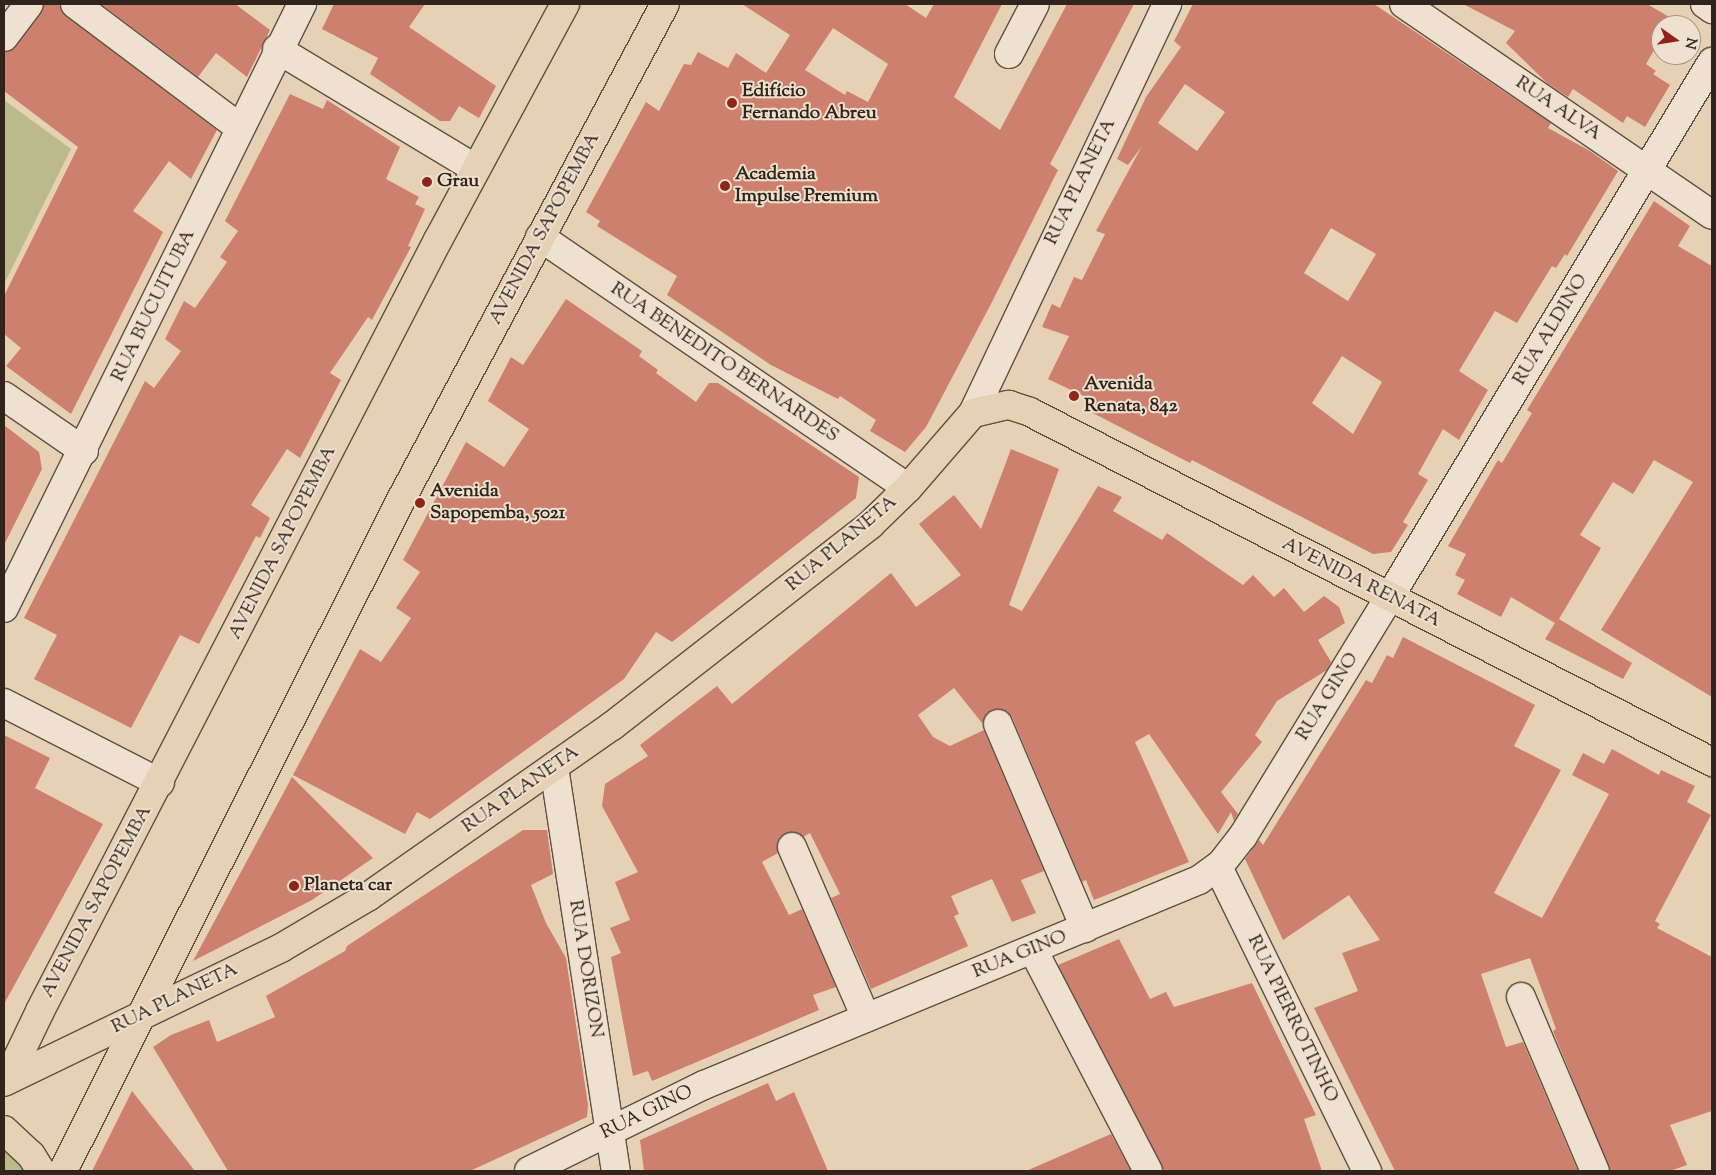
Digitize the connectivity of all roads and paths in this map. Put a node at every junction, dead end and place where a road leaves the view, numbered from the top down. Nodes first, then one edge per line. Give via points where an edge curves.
1 (29, 4) edge
2 (75, 4) edge
3 (565, 4) edge
4 (665, 4) edge
5 (1035, 4) edge
6 (1167, 4) edge
7 (1404, 4) edge
8 (1705, 4) edge
9 (296, 6) edge
10 (1712, 9) edge
11 (4, 37) edge
12 (277, 49) junction
13 (1009, 54) dead end
14 (1712, 62) edge
15 (240, 128) junction
16 (476, 169) junction
17 (1647, 170) junction
18 (1712, 215) edge
19 (540, 237) junction
20 (999, 362) junction
21 (4, 396) edge
22 (1009, 405) junction
23 (973, 413) junction
24 (84, 451) junction
25 (908, 488) junction
26 (1389, 598) junction
27 (4, 608) edge
28 (4, 703) edge
29 (998, 724) dead end
30 (1712, 762) edge
31 (554, 767) junction
32 (160, 783) junction
33 (792, 847) dead end
34 (1218, 867) junction
35 (1085, 928) junction
36 (1033, 950) junction
37 (169, 956) junction
38 (198, 987) junction
39 (1521, 997) dead end
40 (140, 1016) junction
41 (866, 1018) junction
42 (6, 1081) edge
43 (4, 1130) edge
44 (610, 1131) junction
45 (41, 1171) edge
46 (63, 1171) edge
47 (529, 1171) edge
48 (616, 1171) edge
49 (1148, 1171) edge
50 (1368, 1171) edge
51 (1595, 1171) edge

1 - 11 street
2 - 15 street
3 - 16 main road, AVENIDA SAPOPEMBA
4 - 19 main road, AVENIDA SAPOPEMBA
5 - 13 street
6 - 20 street, RUA PLANETA via 1024,302
7 - 17 street, RUA ALVA
8 - 10 street
9 - 12 street, RUA BUCUITUBA
12 - 15 street, RUA BUCUITUBA
12 - 16 street
14 - 17 street, RUA ALDINO
15 - 24 street, RUA BUCUITUBA
16 - 32 main road, AVENIDA SAPOPEMBA
17 - 18 street, RUA ALVA
17 - 26 street, RUA ALDINO
19 - 25 street, RUA BENEDITO BERNARDES
19 - 37 main road, AVENIDA SAPOPEMBA via 404,494
20 - 22 street
20 - 23 street, RUA PLANETA
21 - 24 street
22 - 23 main road
22 - 26 main road, AVENIDA RENATA via 1030,412
23 - 25 main road, RUA PLANETA
24 - 27 street, RUA BUCUITUBA
25 - 31 main road, RUA PLANETA via 870,525
26 - 30 main road, AVENIDA RENATA
26 - 34 street, RUA GINO via 1243,836
28 - 32 street
29 - 35 street
31 - 38 main road, RUA PLANETA via 370,896 281,948
31 - 44 street, RUA DORIZON
32 - 42 main road, AVENIDA SAPOPEMBA
33 - 41 street
34 - 35 street, RUA GINO via 1199,880
34 - 50 street, RUA PIERROTINHO
35 - 36 street, RUA GINO
36 - 41 street, RUA GINO
36 - 49 street
37 - 38 main road via 172,980 182,986
37 - 40 main road, AVENIDA SAPOPEMBA
38 - 40 main road, RUA PLANETA
39 - 51 street
40 - 42 main road, RUA PLANETA
40 - 46 main road, AVENIDA SAPOPEMBA
41 - 44 street, RUA GINO via 704,1085
43 - 45 main road via 31,1155
44 - 47 street, RUA GINO
44 - 48 street, RUA DORIZON

